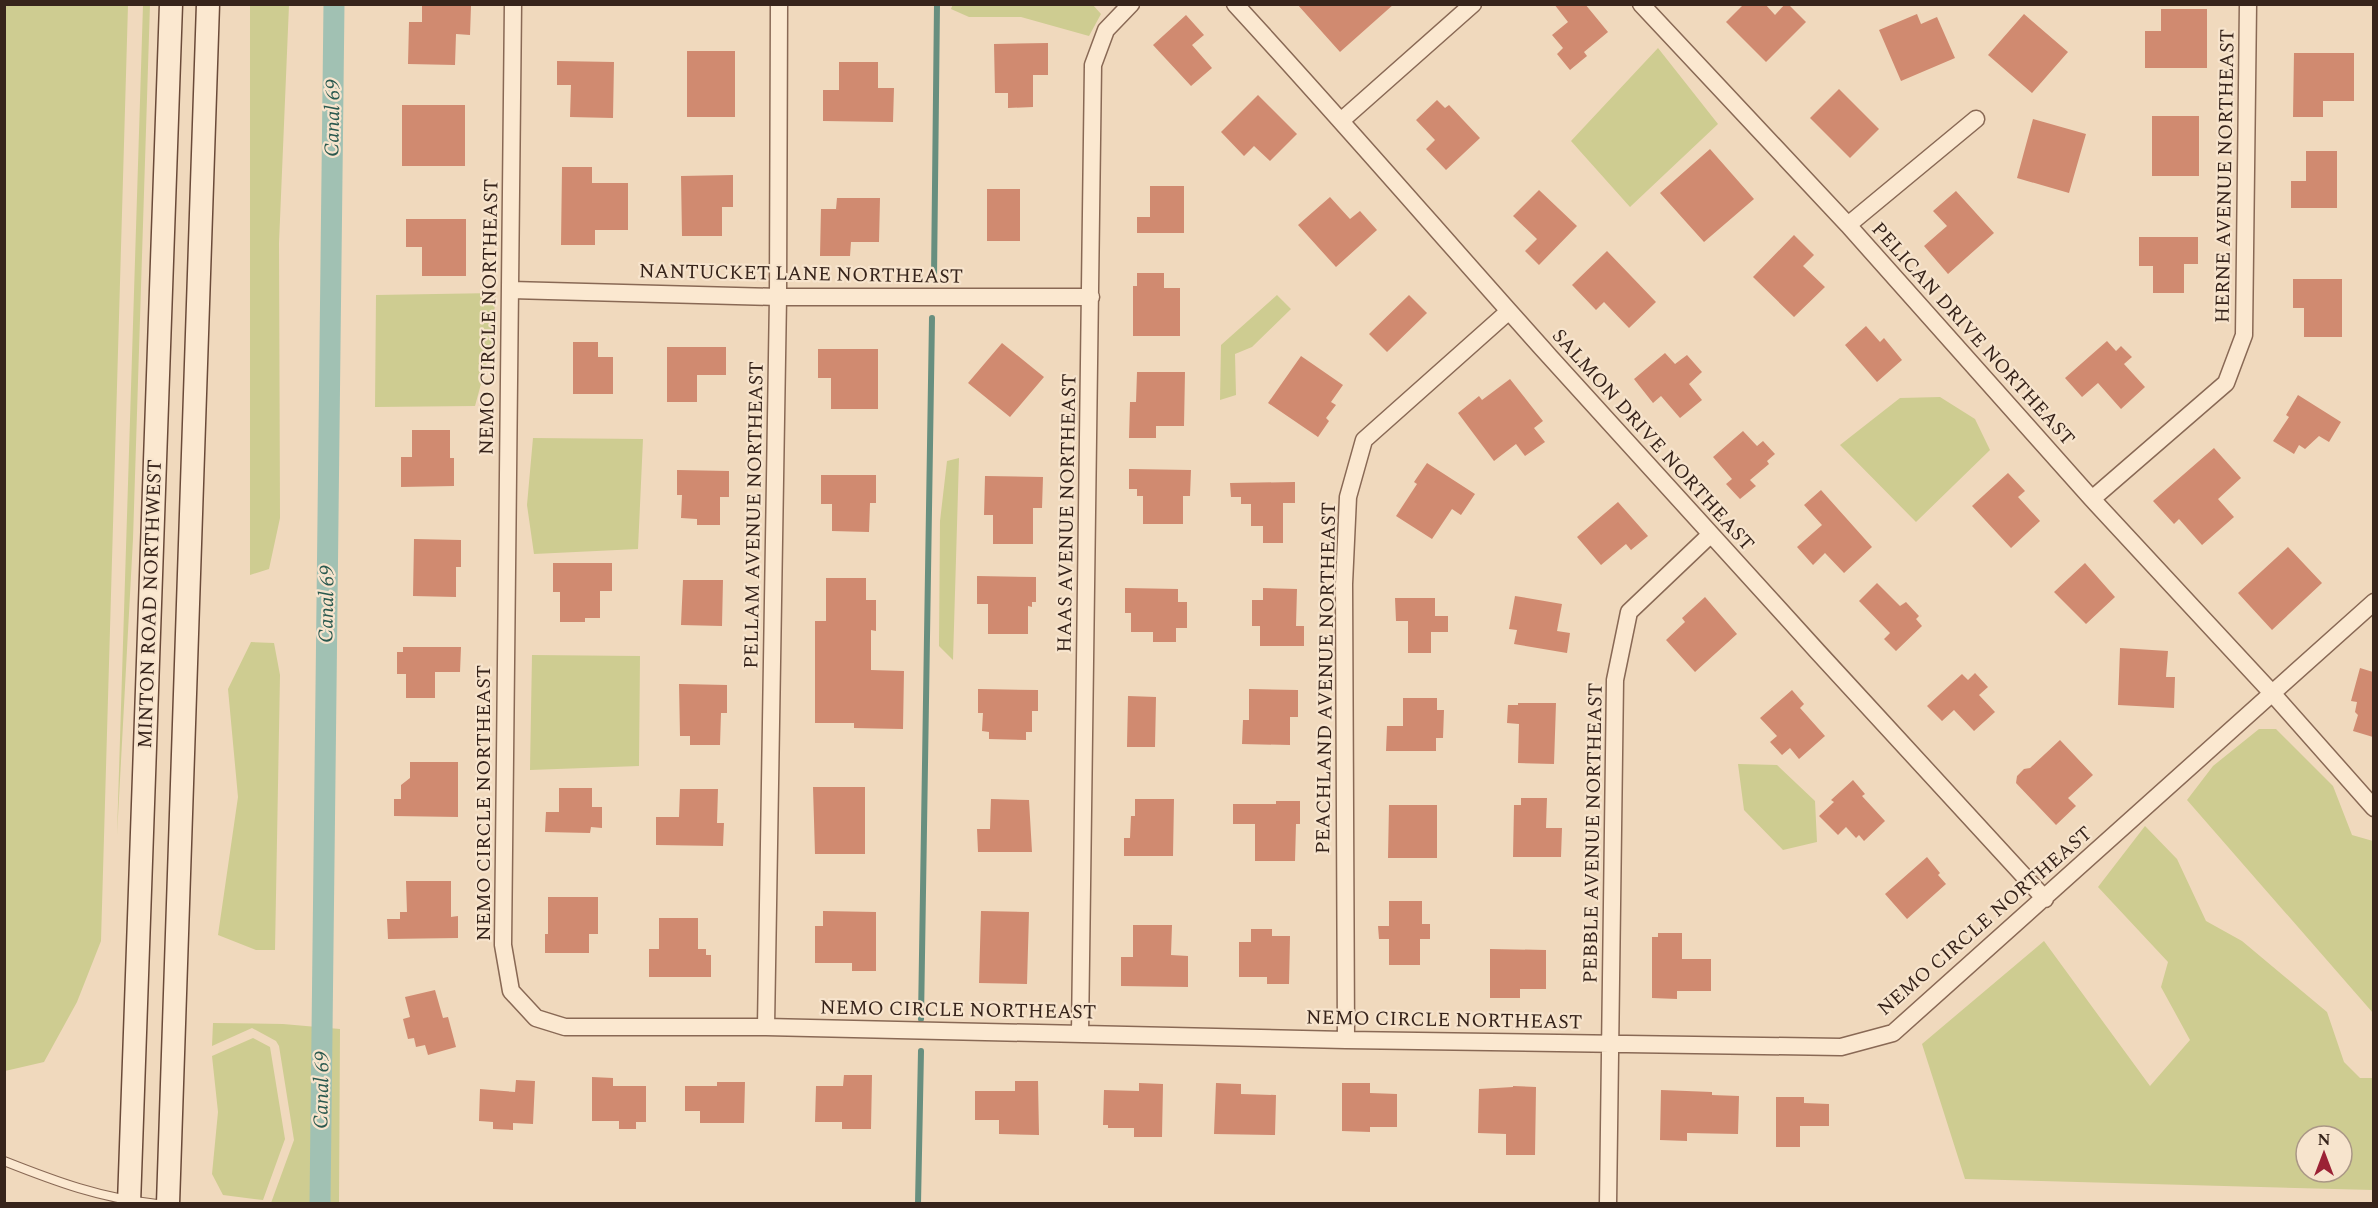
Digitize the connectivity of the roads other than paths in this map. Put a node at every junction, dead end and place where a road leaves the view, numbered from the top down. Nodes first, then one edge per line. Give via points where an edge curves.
1 (171, 4) edge
2 (208, 4) edge
3 (513, 4) edge
4 (779, 4) edge
5 (1131, 4) edge
6 (1235, 4) edge
7 (1473, 4) edge
8 (1641, 4) edge
9 (2248, 4) edge
10 (1976, 119) dead end
11 (1342, 120) junction
12 (1848, 225) junction
13 (511, 290) junction
14 (778, 297) junction
15 (1091, 297) junction
16 (1509, 311) junction
17 (2092, 499) junction
18 (1710, 535) junction
19 (2373, 602) edge
20 (2272, 693) junction
21 (2373, 808) edge
22 (2045, 899) junction
23 (766, 1026) junction
24 (1080, 1034) junction
25 (1346, 1040) junction
26 (1610, 1043) junction
27 (4, 1161) edge
28 (129, 1202) edge
29 (157, 1203) edge
30 (168, 1203) edge
31 (1608, 1203) edge

1 - 28 main road, MINTON ROAD NORTHWEST
2 - 30 main road, MINTON ROAD NORTHWEST
3 - 13 street, NEMO CIRCLE NORTHEAST
4 - 14 street, PELLAM AVENUE NORTHEAST
5 - 15 street, HAAS AVENUE NORTHEAST via 1106,30 1093,65
6 - 11 street, SALMON DRIVE NORTHEAST
7 - 11 street
8 - 12 street, PELICAN DRIVE NORTHEAST
9 - 17 street, HERNE AVENUE NORTHEAST via 2244,335 2226,383
10 - 12 street
11 - 16 street, SALMON DRIVE NORTHEAST
12 - 17 street, PELICAN DRIVE NORTHEAST
13 - 14 street, NANTUCKET LANE NORTHEAST
13 - 23 street, NEMO CIRCLE NORTHEAST via 502,945 511,991 536,1018 566,1026
14 - 15 street, NANTUCKET LANE NORTHEAST
14 - 23 street, PELLAM AVENUE NORTHEAST
15 - 24 street, HAAS AVENUE NORTHEAST
16 - 18 street, SALMON DRIVE NORTHEAST
16 - 25 street, PEACHLAND AVENUE NORTHEAST via 1365,440 1348,497 1344,584
17 - 20 street, PELICAN DRIVE NORTHEAST
18 - 22 street, SALMON DRIVE NORTHEAST
18 - 26 street, PEBBLE AVENUE NORTHEAST via 1629,612 1619,656 1615,680
19 - 20 street, NEMO CIRCLE NORTHEAST
20 - 21 street, PELICAN DRIVE NORTHEAST
20 - 22 street, NEMO CIRCLE NORTHEAST
22 - 26 street, NEMO CIRCLE NORTHEAST via 1893,1033 1840,1047
23 - 24 street, NEMO CIRCLE NORTHEAST
24 - 25 street, NEMO CIRCLE NORTHEAST
25 - 26 street, NEMO CIRCLE NORTHEAST
26 - 31 street, PEBBLE AVENUE NORTHEAST
27 - 28 lane via 68,1186
28 - 29 lane

